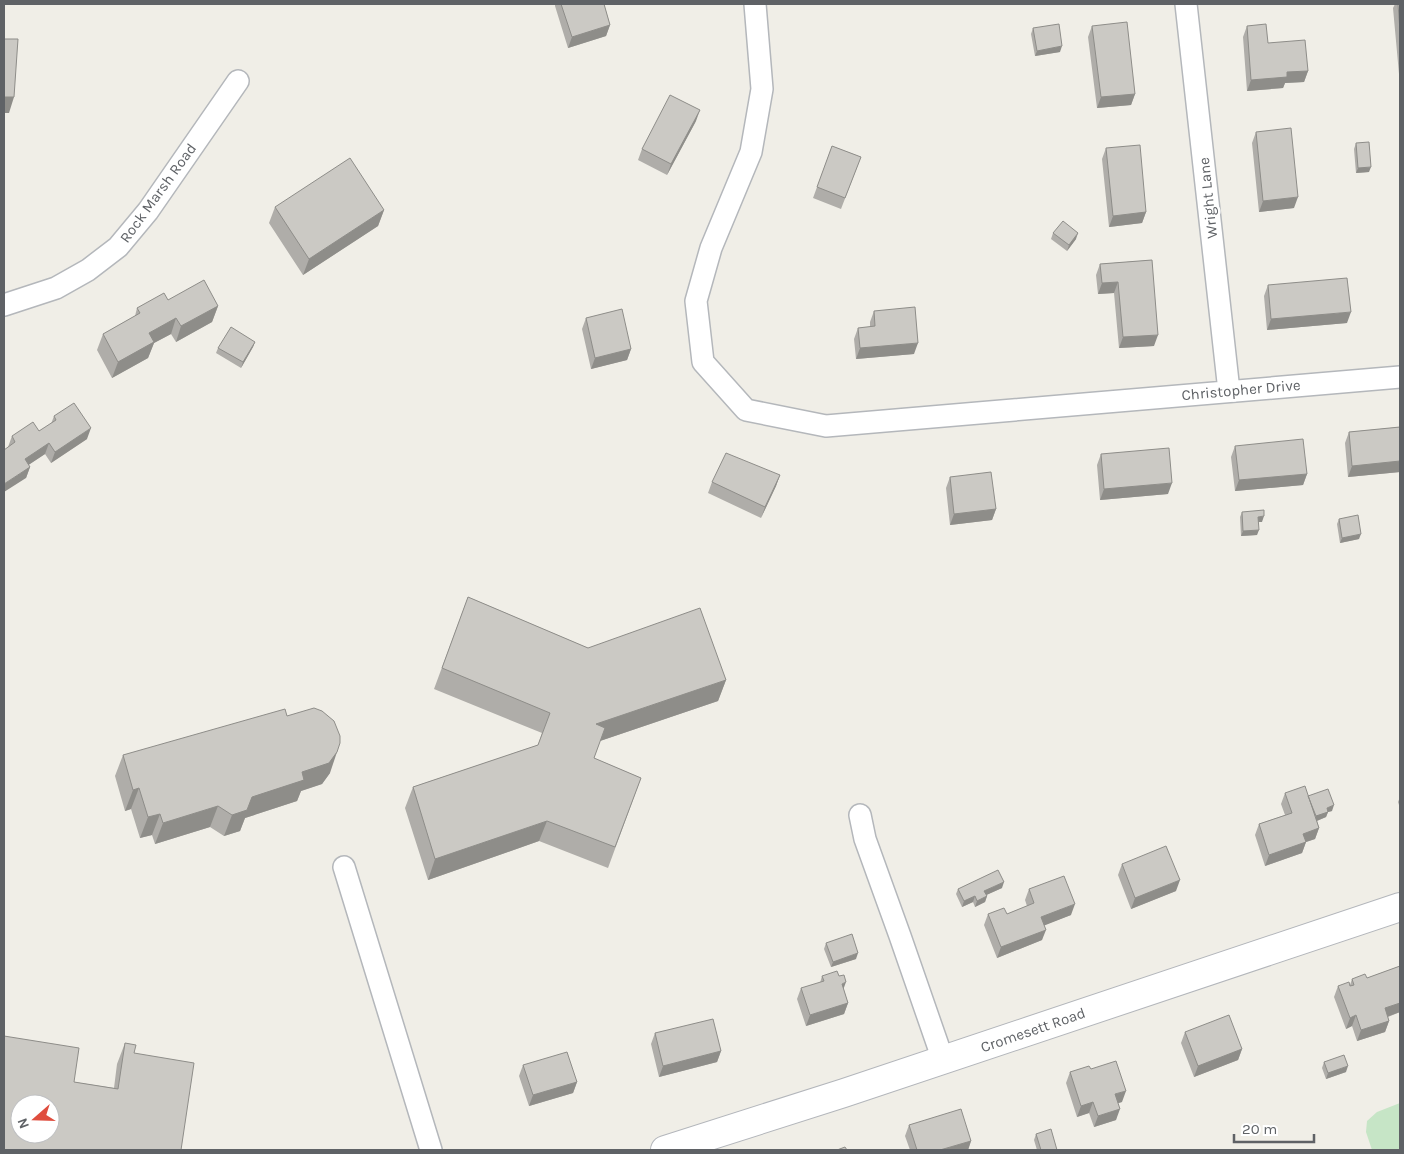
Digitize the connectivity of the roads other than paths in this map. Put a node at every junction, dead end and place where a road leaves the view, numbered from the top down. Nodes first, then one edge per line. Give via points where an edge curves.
1 (755, 4) edge
2 (1186, 4) edge
3 (238, 81) dead end
4 (4, 304) edge
5 (1400, 377) edge
6 (1229, 391) junction
7 (860, 814) dead end
8 (344, 867) dead end
9 (1400, 907) edge
10 (943, 1060) junction
11 (431, 1150) edge
12 (665, 1150) edge

1 - 6 street, Christopher Drive via 762,89 751,152 710,248 696,301 703,362 746,410 826,426
2 - 6 street, Wright Lane
3 - 4 street, Rock Marsh Road via 148,211 118,247 88,270 56,288
5 - 6 street, Christopher Drive
7 - 10 street via 865,839
8 - 11 street
9 - 10 street, Cromesett Road
10 - 12 street, Cromesett Road

